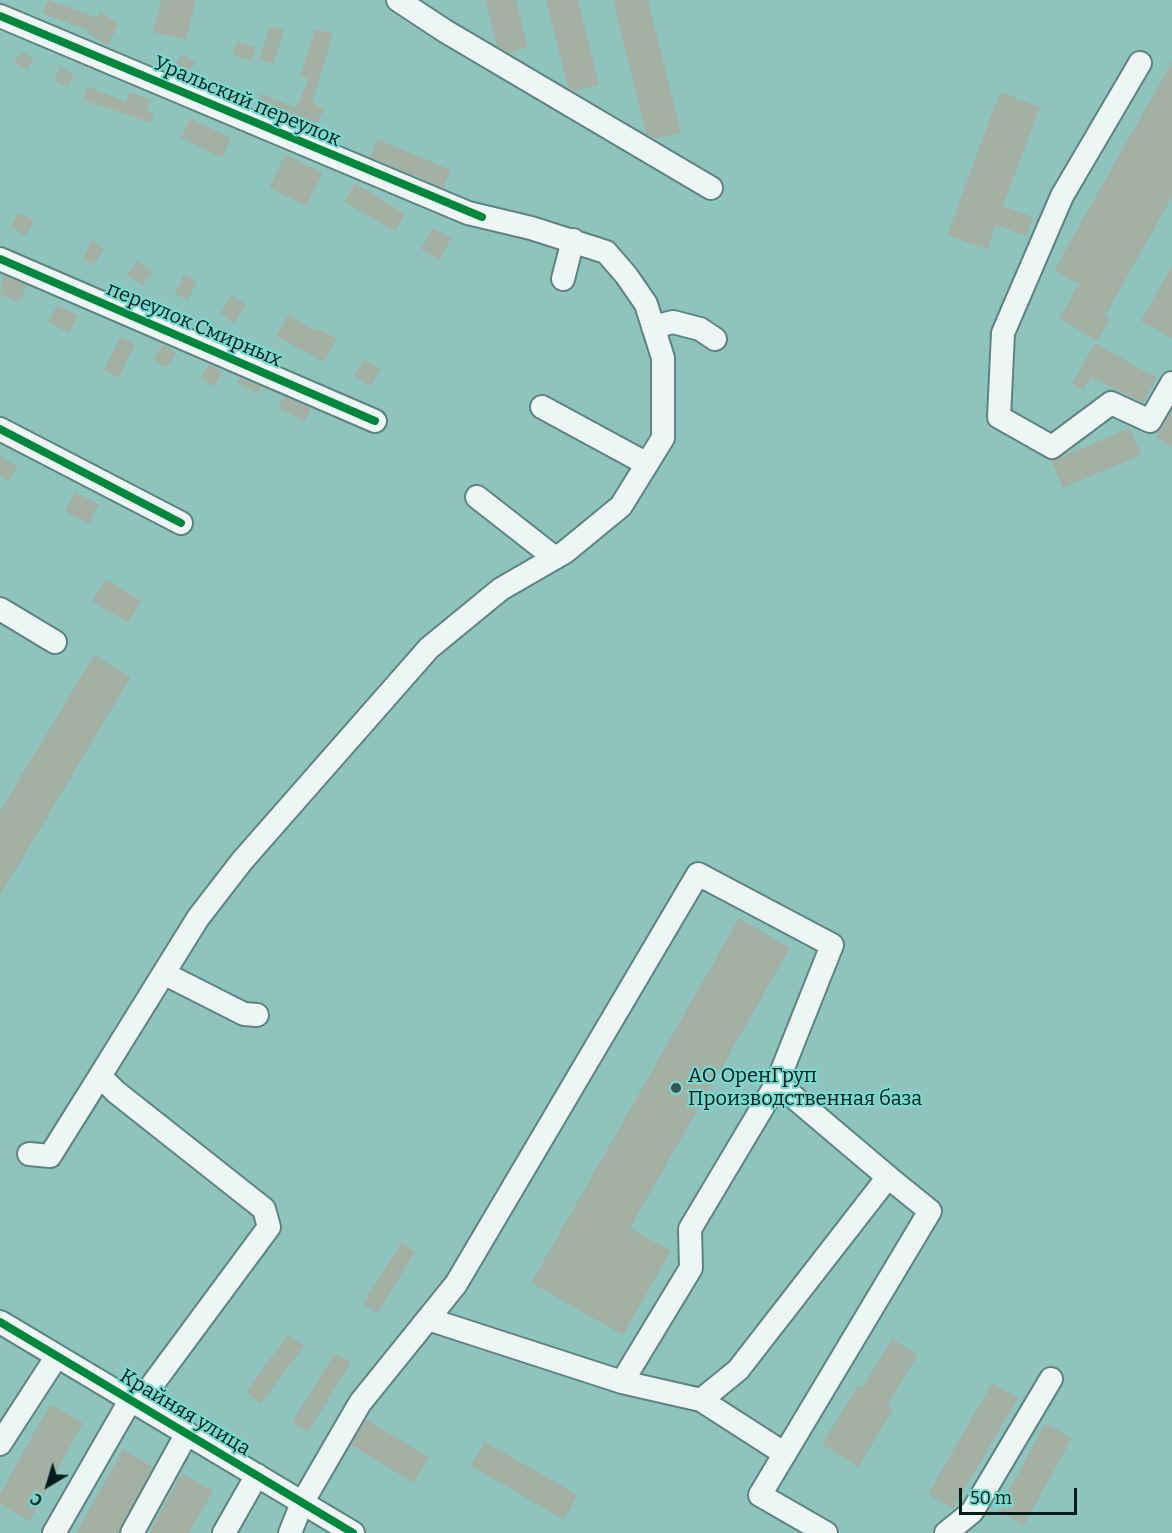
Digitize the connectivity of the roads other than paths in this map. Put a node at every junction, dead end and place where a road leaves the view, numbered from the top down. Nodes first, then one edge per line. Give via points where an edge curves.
1 (398, 0) edge
2 (0, 15) edge
3 (1140, 63) dead end
4 (711, 188) dead end
5 (573, 240) junction
6 (0, 260) edge
7 (563, 279) dead end
8 (653, 327) junction
9 (715, 339) dead end
10 (1172, 382) edge
11 (542, 407) dead end
12 (375, 421) dead end
13 (0, 429) edge
14 (647, 464) junction
15 (477, 497) dead end
16 (181, 523) dead end
17 (555, 558) junction
18 (0, 609) edge
19 (55, 642) dead end
20 (165, 974) junction
21 (258, 1015) dead end
22 (100, 1076) junction
23 (777, 1083) junction
24 (29, 1154) dead end
25 (888, 1177) junction
26 (428, 1319) junction
27 (0, 1322) edge
28 (57, 1356) junction
29 (1051, 1379) dead end
30 (622, 1382) junction
31 (701, 1400) junction
32 (135, 1402) junction
33 (187, 1433) junction
34 (0, 1444) edge
35 (784, 1454) junction
36 (257, 1475) junction
37 (302, 1503) junction
38 (54, 1533) edge
39 (132, 1533) edge
40 (224, 1533) edge
41 (290, 1533) edge
42 (353, 1533) edge
43 (826, 1533) edge
44 (946, 1533) edge

1 - 4 street
2 - 5 street, Уральский переулок via 482,217
3 - 10 street via 1062,196 1003,333 999,417 1052,447 1112,403 1150,421
5 - 7 street
5 - 8 street, Уральский переулок via 606,252 646,304
6 - 12 street, переулок Смирных
8 - 9 street via 673,322
8 - 14 street, Уральский переулок via 663,358 663,438
11 - 14 street
13 - 16 street
14 - 17 street, Уральский переулок via 621,506
15 - 17 street
17 - 20 street, Уральский переулок via 501,590 429,648 242,861 198,918
18 - 19 street
20 - 21 street via 244,1014
20 - 22 street, Уральский переулок
22 - 24 street, Уральский переулок via 50,1156
22 - 32 street via 264,1209 269,1227
23 - 25 street
23 - 26 street via 832,945 698,874 456,1284
23 - 30 street via 690,1229 691,1268
25 - 31 street via 738,1371
25 - 35 street via 930,1211
26 - 30 street
26 - 37 street via 360,1403
27 - 28 street, Крайняя улица
28 - 32 street, Крайняя улица
28 - 34 street
29 - 44 street via 972,1512
30 - 31 street
31 - 35 street
32 - 33 street, Крайняя улица
32 - 38 street
33 - 36 street, Крайняя улица
33 - 39 street
35 - 43 street via 760,1495
36 - 37 street, Крайняя улица
36 - 40 street
37 - 41 street
37 - 42 street, Крайняя улица

